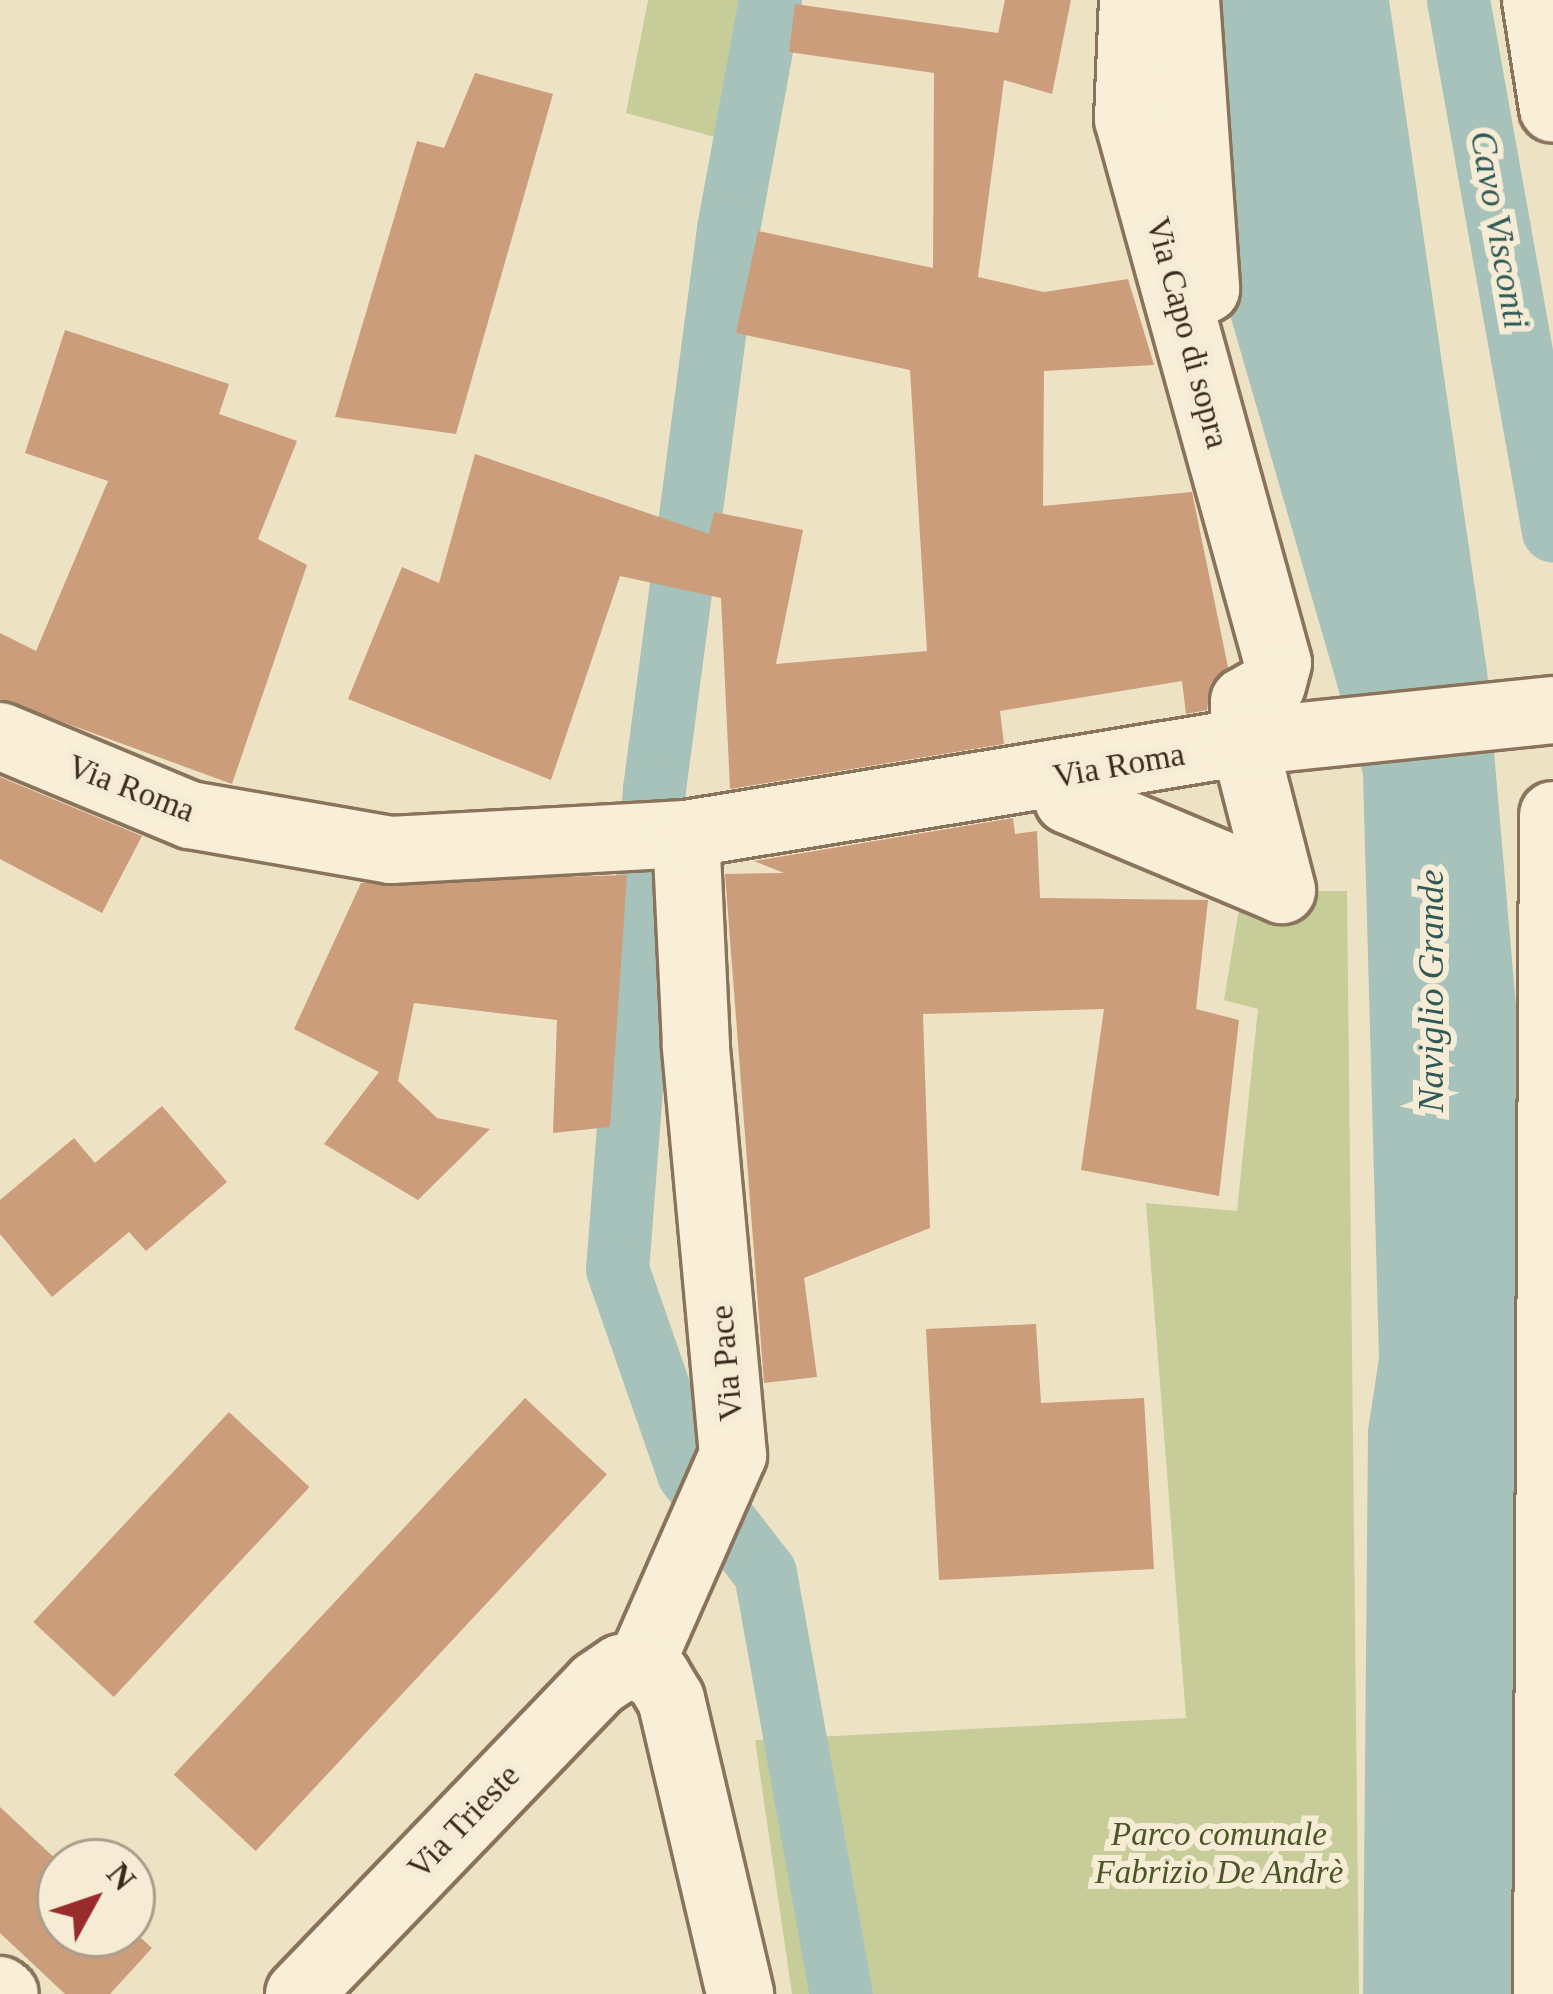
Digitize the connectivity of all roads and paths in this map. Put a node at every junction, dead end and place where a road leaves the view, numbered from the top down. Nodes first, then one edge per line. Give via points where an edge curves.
1 (1133, 0) edge
2 (1142, 0) edge
3 (1186, 0) edge
4 (1536, 0) edge
5 (1553, 109) edge
6 (1549, 711) edge
7 (0, 736) edge
8 (1260, 740) junction
9 (1066, 776) junction
10 (1553, 815) edge
11 (637, 833) junction
12 (639, 1668) junction
13 (299, 1994) edge
14 (740, 1994) edge
15 (1547, 1994) edge

1 - 8 street, Via Capo di sopra via 1128,119 1279,663 1272,685 1244,701
2 - 3 street via 1137,115 1188,298 1206,289
4 - 5 street
6 - 8 street, Via Roma
7 - 11 street, Via Roma via 190,815 246,815 391,850
8 - 9 street, Via Roma
8 - 9 street via 1282,890 1068,800
9 - 11 street, Via Roma
10 - 15 street
11 - 12 street, Via Pace via 696,1045 733,1455
12 - 13 street, Via Trieste via 621,1668 597,1684
12 - 14 street via 657,1676 671,1699

